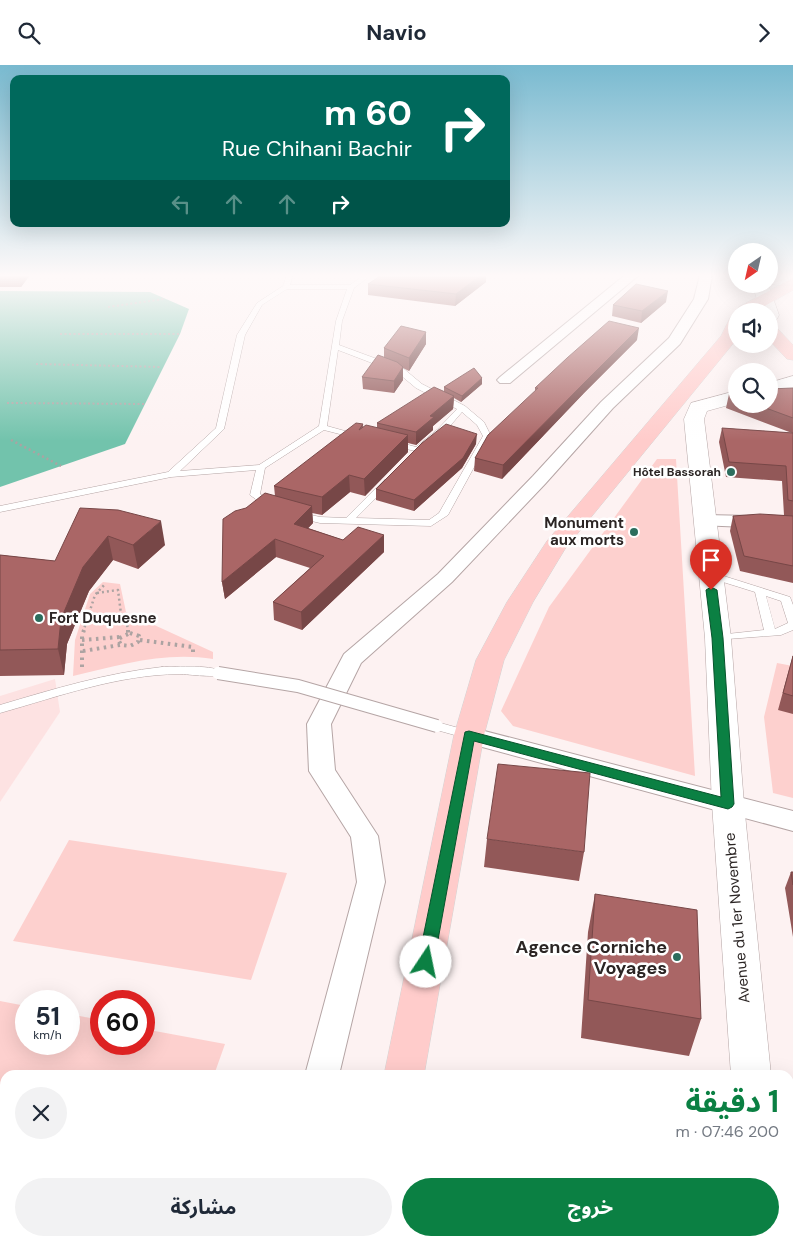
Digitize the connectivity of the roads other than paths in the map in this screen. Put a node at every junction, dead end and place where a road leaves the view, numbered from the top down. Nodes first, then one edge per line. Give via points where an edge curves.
1 (244, 330) edge
2 (337, 330) edge
3 (566, 330) edge
4 (682, 330) edge
5 (778, 335) edge
6 (728, 339) edge
7 (334, 346) junction
8 (734, 353) edge
9 (793, 355) edge
10 (505, 380) dead end
11 (793, 382) edge
12 (778, 386) edge
13 (728, 399) edge
14 (675, 404) junction
15 (698, 407) junction
16 (462, 408) junction
17 (678, 425) junction
18 (323, 427) junction
19 (371, 439) edge
20 (380, 441) edge
21 (698, 461) junction
22 (626, 463) junction
23 (261, 467) junction
24 (171, 473) junction
25 (393, 476) edge
26 (0, 509) edge
27 (348, 521) junction
28 (705, 521) junction
29 (793, 523) edge
30 (709, 575) junction
31 (759, 589) junction
32 (793, 624) edge
33 (776, 632) junction
34 (718, 638) junction
35 (793, 638) edge
36 (0, 709) edge
37 (453, 730) junction
38 (728, 804) junction
39 (793, 821) edge
40 (323, 1070) edge
41 (405, 1070) edge
42 (751, 1070) edge

1 - 24 lane via 220,429
2 - 7 lane
3 - 10 street
4 - 40 street via 675,341 607,405 445,578 352,659 318,724 322,771 364,836 372,882
5 - 9 main road
6 - 14 main road
7 - 16 lane via 401,371 419,386
7 - 18 lane
8 - 15 main road
11 - 12 main road
13 - 15 main road
14 - 17 main road
14 - 22 main road
15 - 17 main road
15 - 21 main road, Avenue du 1er Novembre via 694,419
16 - 20 lane via 415,453
16 - 27 lane via 481,424 487,436 443,515 431,523
17 - 21 main road
17 - 22 main road
18 - 19 lane
18 - 23 lane
21 - 28 main road, Avenue du 1er Novembre
22 - 37 main road via 555,546 520,602
23 - 24 lane
23 - 27 lane via 255,495 274,508 320,521
24 - 26 lane
25 - 27 lane
28 - 29 street
28 - 30 main road, Avenue du 1er Novembre
30 - 31 lane
30 - 34 main road, Avenue du 1er Novembre
31 - 32 lane via 786,599
31 - 33 lane
32 - 33 lane
33 - 34 lane
33 - 35 lane
34 - 38 main road, Avenue du 1er Novembre
36 - 37 lane, bridge via 80,685 150,671 194,671 298,686
37 - 38 street
37 - 41 main road
38 - 39 street
38 - 42 main road, Avenue du 1er Novembre

